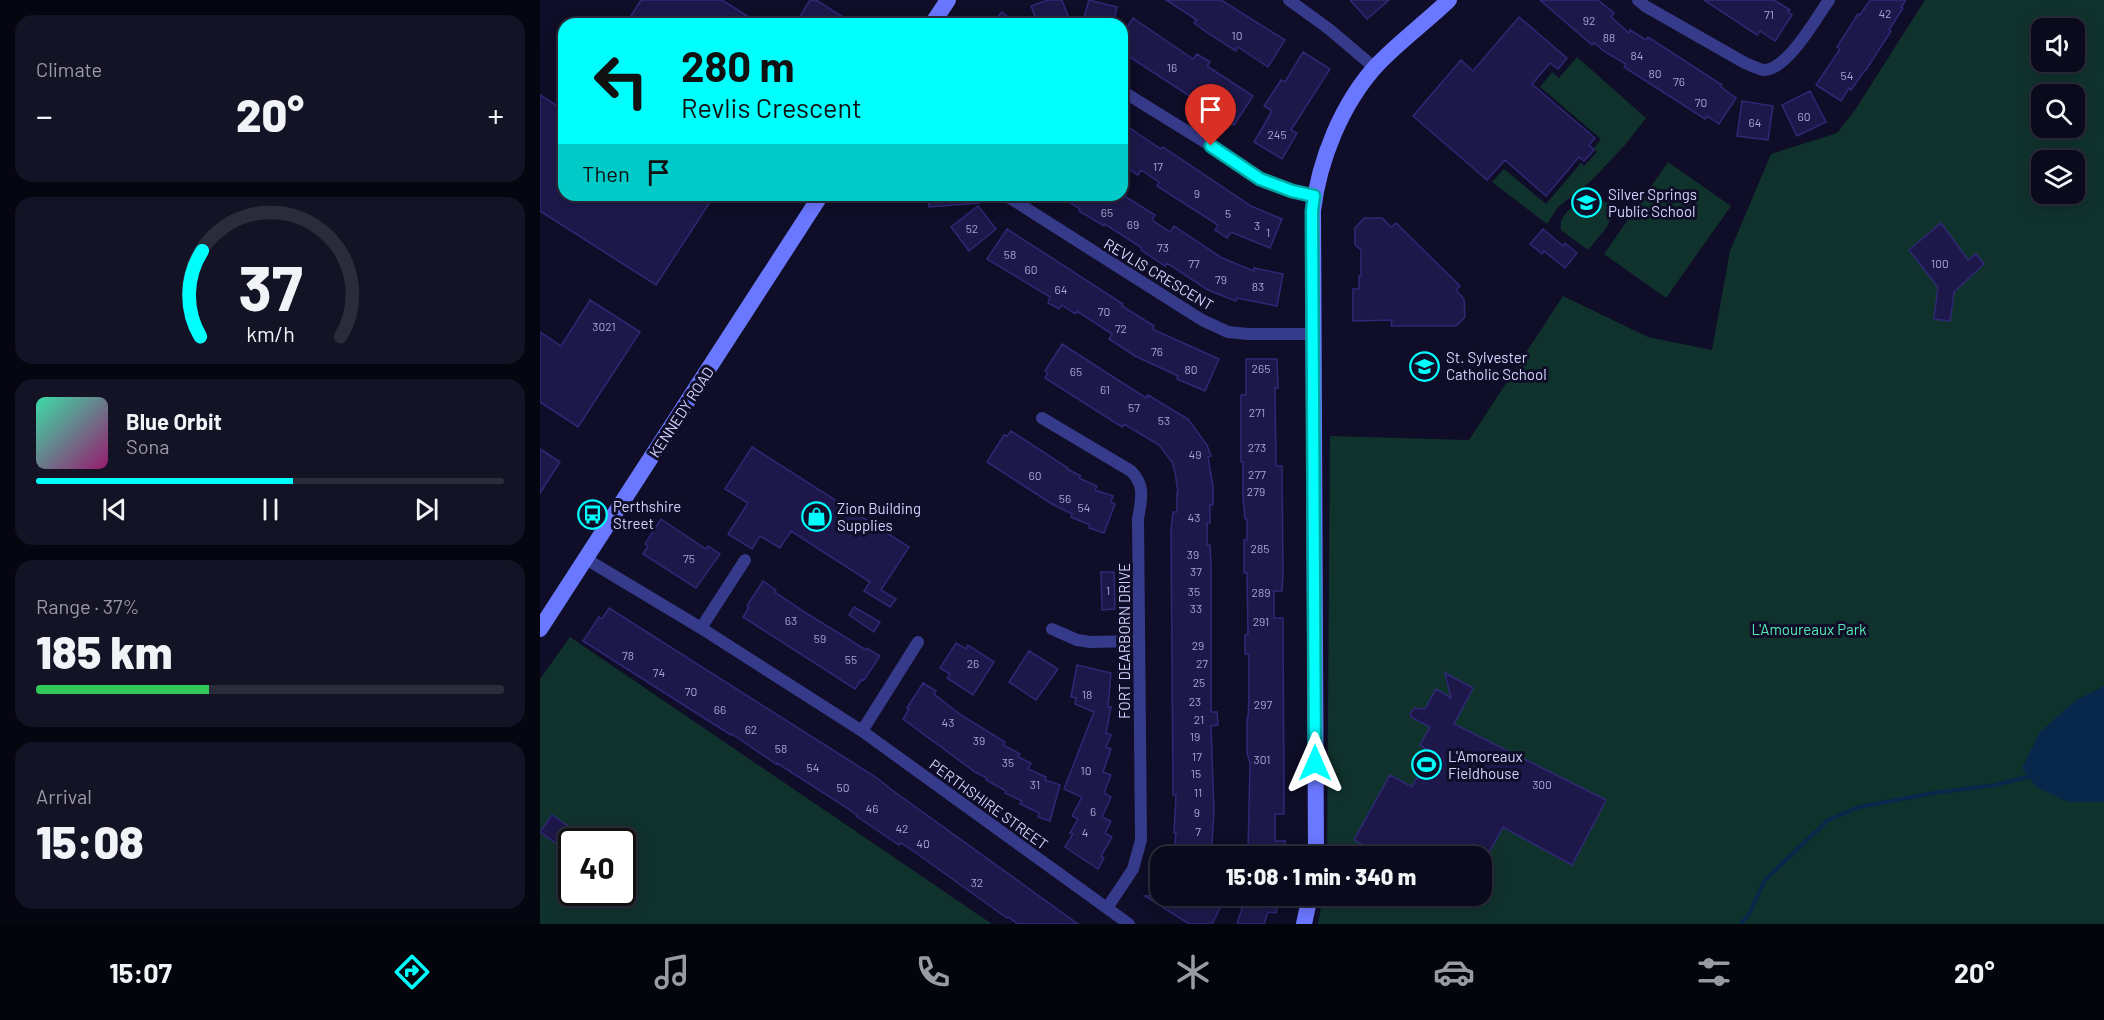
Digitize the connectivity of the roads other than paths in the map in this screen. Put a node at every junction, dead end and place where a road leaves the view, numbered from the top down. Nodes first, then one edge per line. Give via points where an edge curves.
1 (948, 0) edge
2 (1288, 0) edge
3 (1449, 0) edge
4 (1638, 0) edge
5 (1829, 0) edge
6 (936, 18) edge
7 (1375, 68) junction
8 (1128, 95) edge
9 (1314, 196) junction
10 (817, 201) edge
11 (1014, 201) edge
12 (1312, 334) junction
13 (1042, 418) dead end
14 (586, 559) junction
15 (744, 560) dead end
16 (701, 628) junction
17 (540, 629) edge
18 (1052, 629) dead end
19 (1138, 641) junction
20 (918, 642) dead end
21 (862, 731) junction
22 (1316, 846) edge
23 (1308, 906) edge
24 (1107, 908) junction
25 (1129, 924) edge
26 (1304, 924) edge

1 - 6 street
2 - 7 street
3 - 7 street
4 - 5 street via 1763,70 1788,57
7 - 9 street via 1341,116
8 - 9 street via 1260,179
9 - 12 street
10 - 14 street, KENNEDY ROAD
11 - 12 street, REVLIS CRESCENT via 1202,320 1228,332
12 - 22 street
13 - 19 street, FORT DEARBORN DRIVE via 1138,478
14 - 16 street, PERTHSHIRE STREET
14 - 17 street, KENNEDY ROAD
15 - 16 street
16 - 21 street, PERTHSHIRE STREET
18 - 19 street via 1083,641
19 - 24 street, FORT DEARBORN DRIVE via 1141,840 1133,869
20 - 21 street
21 - 24 street, PERTHSHIRE STREET
23 - 26 street
24 - 25 street, PERTHSHIRE STREET

